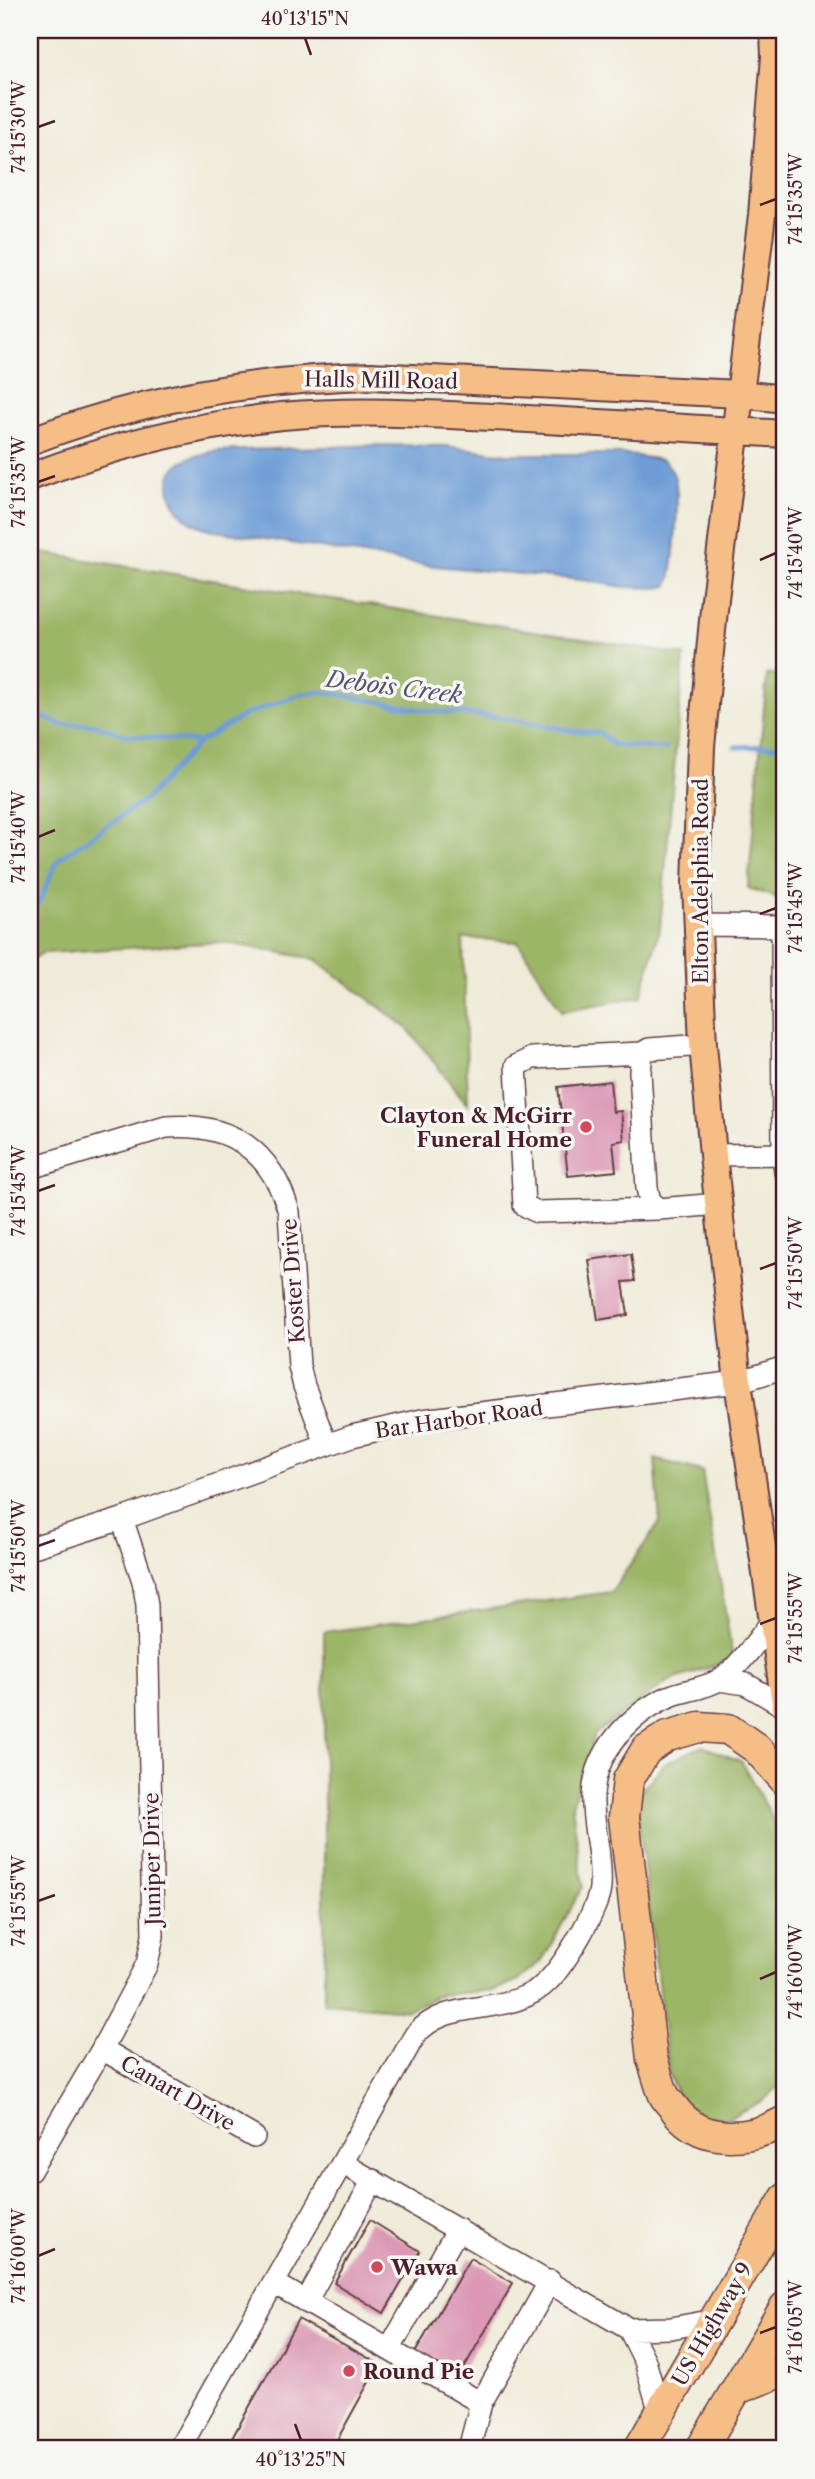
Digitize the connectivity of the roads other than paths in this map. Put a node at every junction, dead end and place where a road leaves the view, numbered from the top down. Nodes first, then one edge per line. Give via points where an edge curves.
1 (774, 30) edge
2 (740, 394) junction
3 (785, 399) edge
4 (737, 431) junction
5 (785, 434) edge
6 (30, 441) edge
7 (30, 477) edge
8 (697, 925) junction
9 (783, 926) edge
10 (784, 987) edge
11 (784, 1041) edge
12 (703, 1045) junction
13 (642, 1053) junction
14 (713, 1155) junction
15 (784, 1160) edge
16 (30, 1168) edge
17 (719, 1204) junction
18 (659, 1209) junction
19 (785, 1367) edge
20 (738, 1382) junction
21 (326, 1444) junction
22 (122, 1519) junction
23 (30, 1548) edge
24 (772, 1621) junction
25 (782, 1661) edge
26 (719, 1680) junction
27 (785, 1705) edge
28 (785, 1780) edge
29 (102, 2049) junction
30 (785, 2121) edge
31 (254, 2137) dead end
32 (342, 2163) junction
33 (30, 2171) edge
34 (373, 2180) junction
35 (785, 2199) edge
36 (458, 2229) junction
37 (550, 2281) junction
38 (274, 2283) junction
39 (306, 2302) junction
40 (785, 2307) edge
41 (715, 2319) junction
42 (629, 2329) junction
43 (389, 2350) junction
44 (785, 2370) edge
45 (737, 2389) junction
46 (481, 2403) junction
47 (660, 2413) junction
48 (179, 2449) edge
49 (469, 2449) edge
50 (639, 2449) edge
51 (701, 2449) edge

1 - 2 main road, Elton Adelphia Road via 762,215
2 - 3 main road, Halls Mill Road
2 - 4 main road, Elton Adelphia Road
2 - 6 main road, Halls Mill Road via 371,376 299,379 226,387 148,404
4 - 5 main road, Halls Mill Road
4 - 7 main road, Halls Mill Road via 412,413 300,415 127,445
4 - 8 main road, Elton Adelphia Road via 701,747
8 - 9 street
8 - 12 main road, Elton Adelphia Road
9 - 10 street
10 - 11 street
11 - 15 street
12 - 13 street
12 - 14 main road, Elton Adelphia Road
13 - 18 street via 647,1188 650,1201
13 - 18 street via 531,1058 516,1066 524,1205 537,1212
14 - 15 street
14 - 17 main road, Elton Adelphia Road
16 - 21 street, Koster Drive via 166,1127 187,1125 221,1132 260,1157 279,1182 289,1212 299,1366
17 - 18 street
17 - 20 main road, Elton Adelphia Road
19 - 20 street, Bar Harbor Road
20 - 21 street, Bar Harbor Road via 422,1420
20 - 24 main road, Elton Adelphia Road
21 - 22 street, Bar Harbor Road
22 - 23 street, Bar Harbor Road
22 - 29 street, Juniper Drive via 147,1605 153,1936 147,1964
24 - 25 main road, Elton Adelphia Road
24 - 26 street
25 - 27 main road, Elton Adelphia Road
26 - 27 street via 746,1684
26 - 32 street via 668,1697 643,1712 623,1728 604,1755 591,1801 600,1891 560,1966 525,1998 444,2015 421,2028
28 - 30 highway via 756,1748 728,1730 699,1727 668,1736 646,1750 628,1780 624,1817 653,2059 664,2096 686,2123 710,2134 742,2136
29 - 31 street, Canart Drive
29 - 33 street, Juniper Drive
32 - 34 street
32 - 38 street
34 - 36 street
34 - 39 street
35 - 41 highway, US Highway 9
36 - 37 street
36 - 43 street
37 - 42 street
37 - 46 street
38 - 39 street
38 - 48 street
39 - 43 street
40 - 45 highway
41 - 42 street via 671,2328
41 - 47 highway, US Highway 9
42 - 47 street via 645,2361
43 - 46 street
44 - 45 highway
45 - 51 highway
46 - 49 street
47 - 50 highway, US Highway 9

